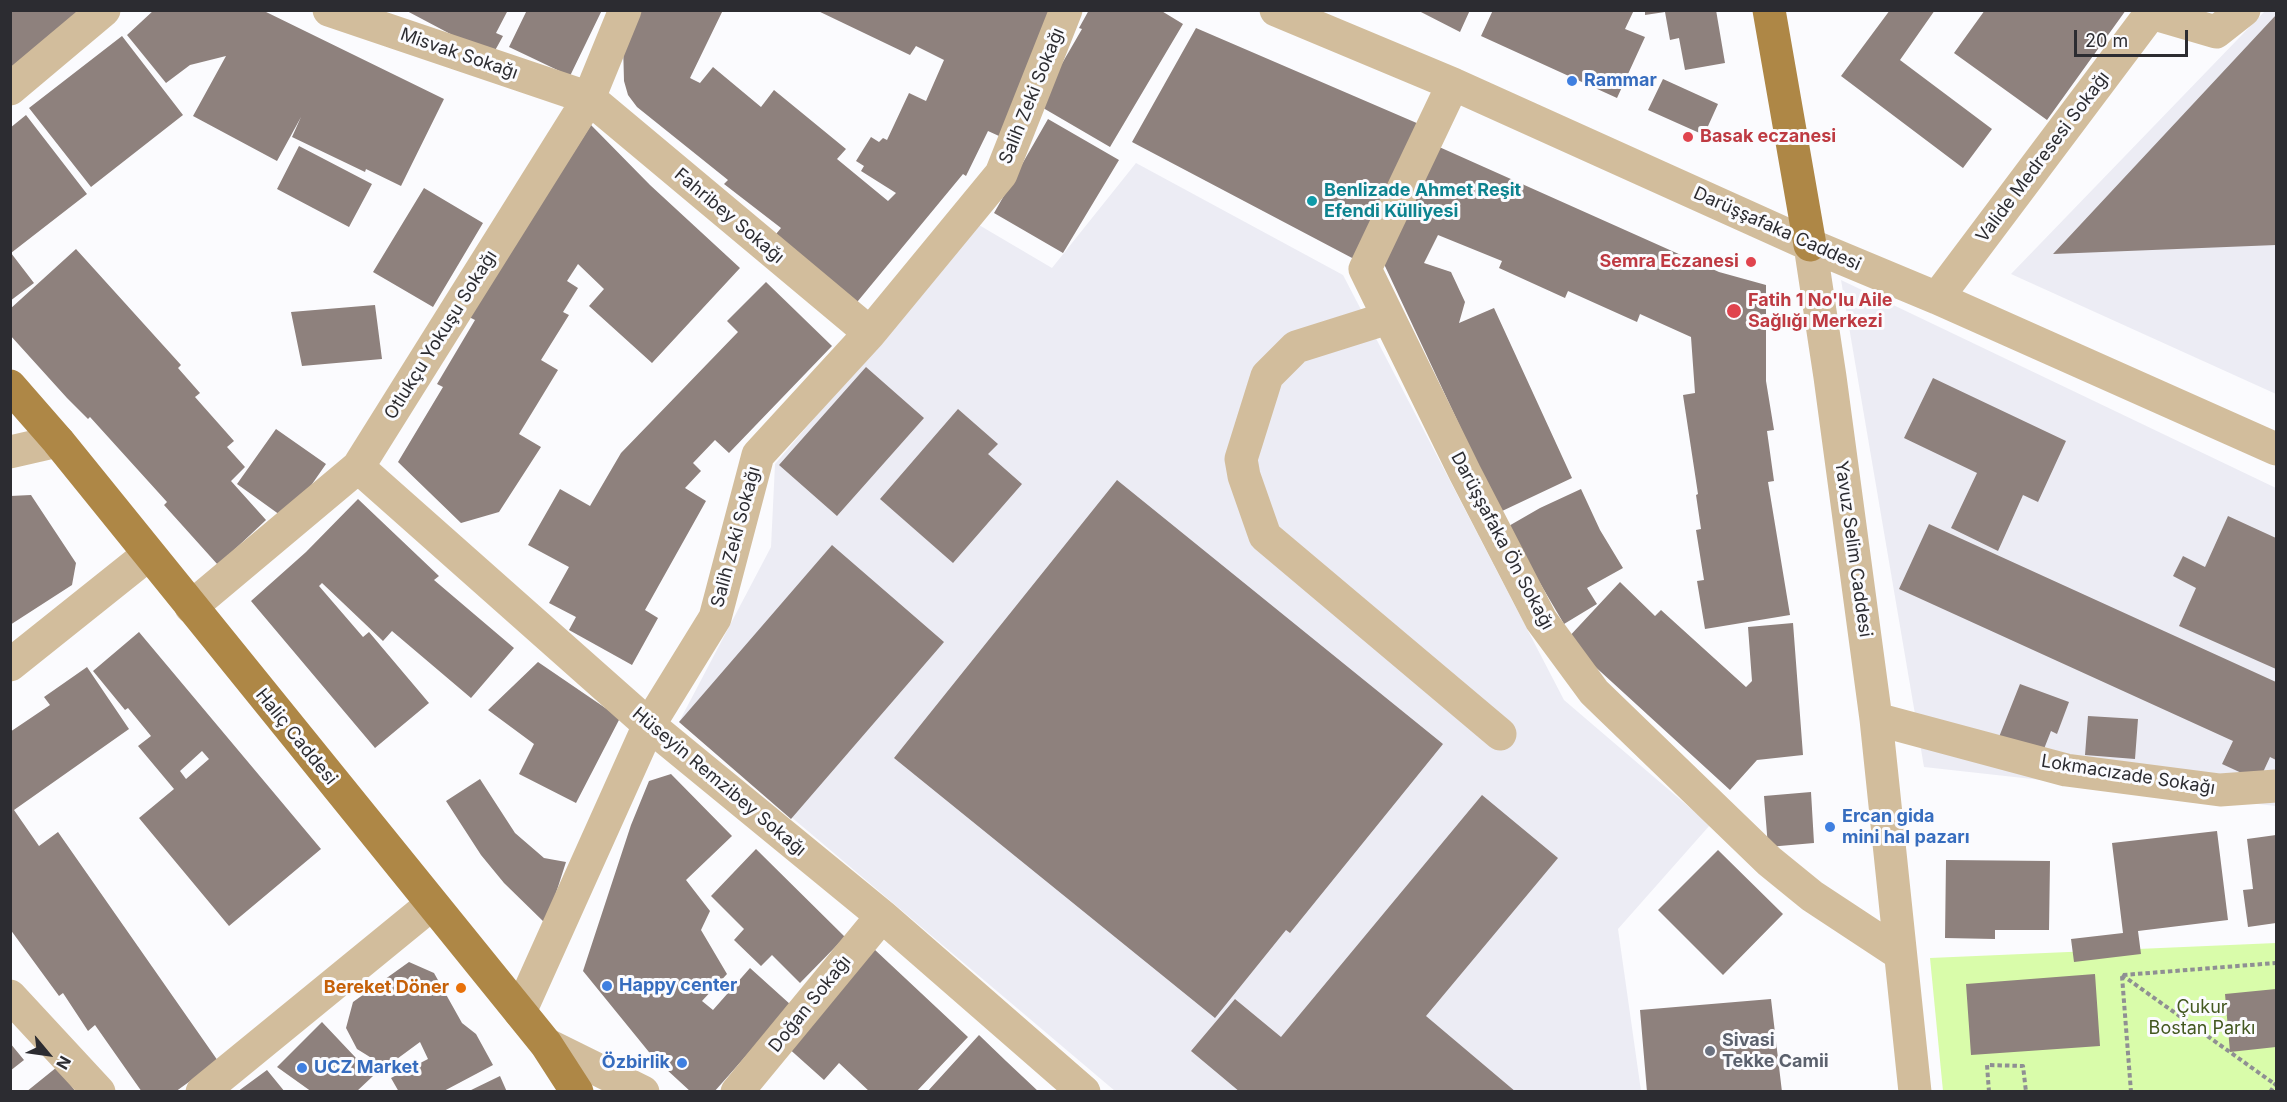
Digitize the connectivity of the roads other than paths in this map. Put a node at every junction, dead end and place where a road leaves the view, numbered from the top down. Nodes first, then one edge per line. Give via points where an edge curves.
1 (104, 10) edge
2 (329, 10) edge
3 (625, 10) edge
4 (1066, 10) edge
5 (1276, 10) edge
6 (1769, 10) edge
7 (2244, 10) edge
8 (2149, 12) edge
9 (1453, 84) junction
10 (10, 89) edge
11 (589, 99) junction
12 (1810, 245) junction
13 (1937, 298) junction
14 (1388, 318) junction
15 (870, 333) junction
16 (10, 386) edge
17 (58, 441) junction
18 (2277, 449) edge
19 (10, 452) edge
20 (358, 467) junction
21 (149, 554) junction
22 (191, 607) junction
23 (10, 665) edge
24 (1876, 719) junction
25 (649, 725) junction
26 (1500, 734) dead end
27 (2277, 786) edge
28 (432, 904) junction
29 (882, 916) junction
30 (1900, 954) junction
31 (10, 996) edge
32 (520, 1012) junction
33 (546, 1044) junction
34 (99, 1092) edge
35 (202, 1092) edge
36 (577, 1092) edge
37 (643, 1092) edge
38 (737, 1092) edge
39 (1084, 1092) edge
40 (1915, 1092) edge

1 - 10 street
2 - 11 street, Misvak Sokağı
3 - 11 street, Otlukçu Yokuşu Sokağı
4 - 15 street, Salih Zeki Sokağı via 1001,174
5 - 9 street, Darüşşafaka Caddesi
6 - 12 main road, Yavuz Selim Caddesi
7 - 8 street, Valide Medresesi Sokağı via 2216,32
8 - 13 street, Valide Medresesi Sokağı
9 - 12 street, Darüşşafaka Caddesi
9 - 14 street, Darüşşafaka Ön Sokağı via 1365,269
11 - 15 street, Fahribey Sokağı
11 - 20 street, Otlukçu Yokuşu Sokağı
12 - 13 street, Darüşşafaka Caddesi
12 - 24 street, Yavuz Selim Caddesi
13 - 18 street, Darüşşafaka Caddesi
14 - 26 street via 1296,347 1267,376 1241,459 1244,476 1265,536
14 - 30 street, Darüşşafaka Ön Sokağı via 1541,620 1594,692 1769,861 1812,896
15 - 25 street, Salih Zeki Sokağı via 759,455 715,618
16 - 17 main road, Haliç Caddesi
17 - 19 street
17 - 21 main road, Haliç Caddesi
20 - 22 street, Otlukçu Yokuşu Sokağı
20 - 25 street, Hüseyin Remzibey Sokağı
21 - 22 main road, Haliç Caddesi
21 - 23 street
22 - 28 main road, Haliç Caddesi
24 - 27 street, Lokmacızade Sokağı via 2066,770 2220,790
24 - 30 street, Yavuz Selim Caddesi
25 - 29 street, Hüseyin Remzibey Sokağı
25 - 32 street, Salih Zeki Sokağı
28 - 32 main road, Haliç Caddesi
28 - 35 street
29 - 38 street, Doğan Sokağı
29 - 39 street, Hüseyin Remzibey Sokağı
30 - 40 street, Yavuz Selim Caddesi
31 - 34 street
32 - 33 main road, Haliç Caddesi
33 - 36 main road, Haliç Caddesi
33 - 37 street

